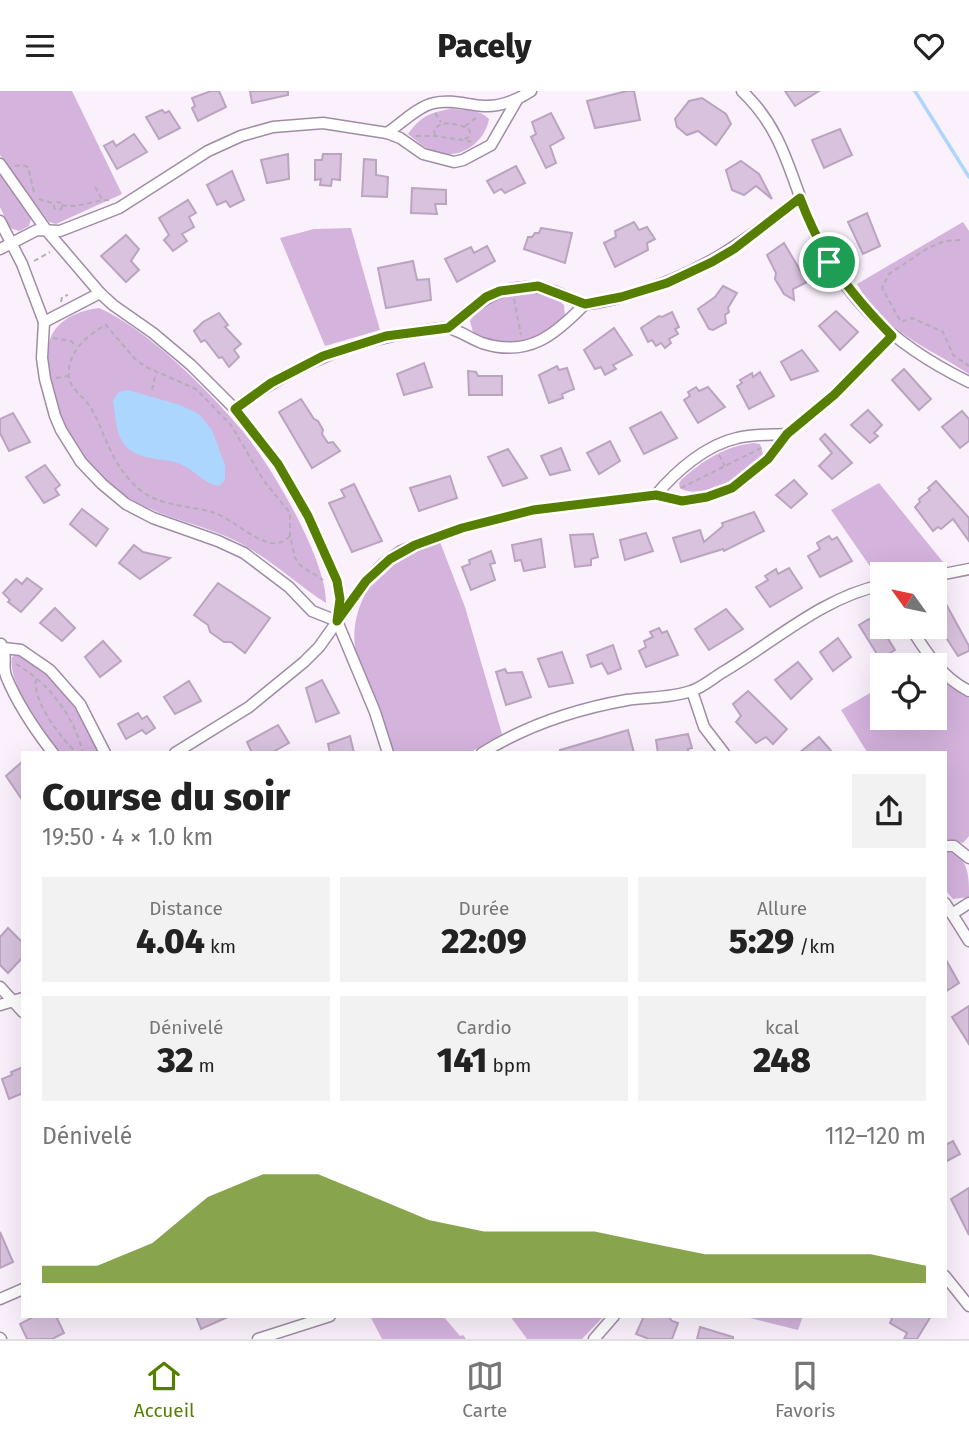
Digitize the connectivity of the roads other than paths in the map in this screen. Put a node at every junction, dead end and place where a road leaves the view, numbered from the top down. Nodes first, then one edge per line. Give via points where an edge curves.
1 (531, 91) edge
2 (742, 91) edge
3 (517, 100) junction
4 (387, 133) junction
5 (0, 165) edge
6 (800, 198) junction
7 (0, 221) edge
8 (47, 231) junction
9 (5, 246) edge
10 (100, 293) junction
11 (585, 304) junction
12 (44, 322) junction
13 (448, 328) junction
14 (892, 336) junction
15 (969, 382) edge
16 (235, 409) junction
17 (787, 434) junction
18 (656, 495) junction
19 (969, 569) edge
20 (947, 573) edge
21 (870, 589) edge
22 (337, 621) junction
23 (918, 639) edge
24 (2, 646) edge
25 (692, 691) junction
26 (969, 691) edge
27 (51, 751) edge
28 (105, 751) edge
29 (178, 751) edge
30 (387, 751) edge
31 (485, 751) edge
32 (722, 751) edge
33 (947, 846) edge
34 (969, 858) edge
35 (969, 903) edge
36 (947, 906) edge
37 (953, 913) junction
38 (969, 941) edge
39 (0, 988) edge
40 (19, 1000) edge
41 (0, 1005) edge
42 (947, 1278) edge
43 (21, 1290) edge
44 (0, 1299) edge
45 (969, 1306) edge
46 (324, 1318) edge
47 (612, 1318) edge
48 (596, 1338) edge
49 (258, 1339) edge

1 - 3 street
2 - 6 street via 776,135
3 - 4 street via 492,106 436,103
3 - 4 street via 491,145 463,160 423,154
4 - 8 street via 315,123 259,130 208,151 126,204 72,228
5 - 8 street
6 - 11 street via 745,241 689,274 648,290
6 - 14 street via 829,262
7 - 9 street
8 - 9 street via 37,230
8 - 10 street
9 - 12 street via 22,264
10 - 12 street
10 - 16 street via 153,333
11 - 13 street via 538,286 512,288 486,297
11 - 13 street via 550,337 523,346 492,346
12 - 22 street via 45,379 58,423 81,462 102,484 134,509 244,553 312,611
13 - 16 street via 386,336 323,356 271,383
14 - 15 street
14 - 17 street via 834,395
16 - 22 street via 278,464 308,516 337,581
17 - 18 street via 741,436 715,446
17 - 18 street via 768,459 732,488 682,501
18 - 22 street via 533,510 433,537 383,564
19 - 20 street
21 - 25 street via 810,615
22 - 29 street via 319,647 280,683
22 - 30 street
23 - 26 street via 942,673
24 - 27 street via 5,673
24 - 28 street via 21,650 50,670 80,704
25 - 31 street via 589,708 546,721
25 - 32 street via 704,727
33 - 34 street
35 - 37 street
36 - 37 street
37 - 38 street
39 - 40 street
40 - 41 street
42 - 45 street
43 - 44 street
46 - 49 street
47 - 48 street

